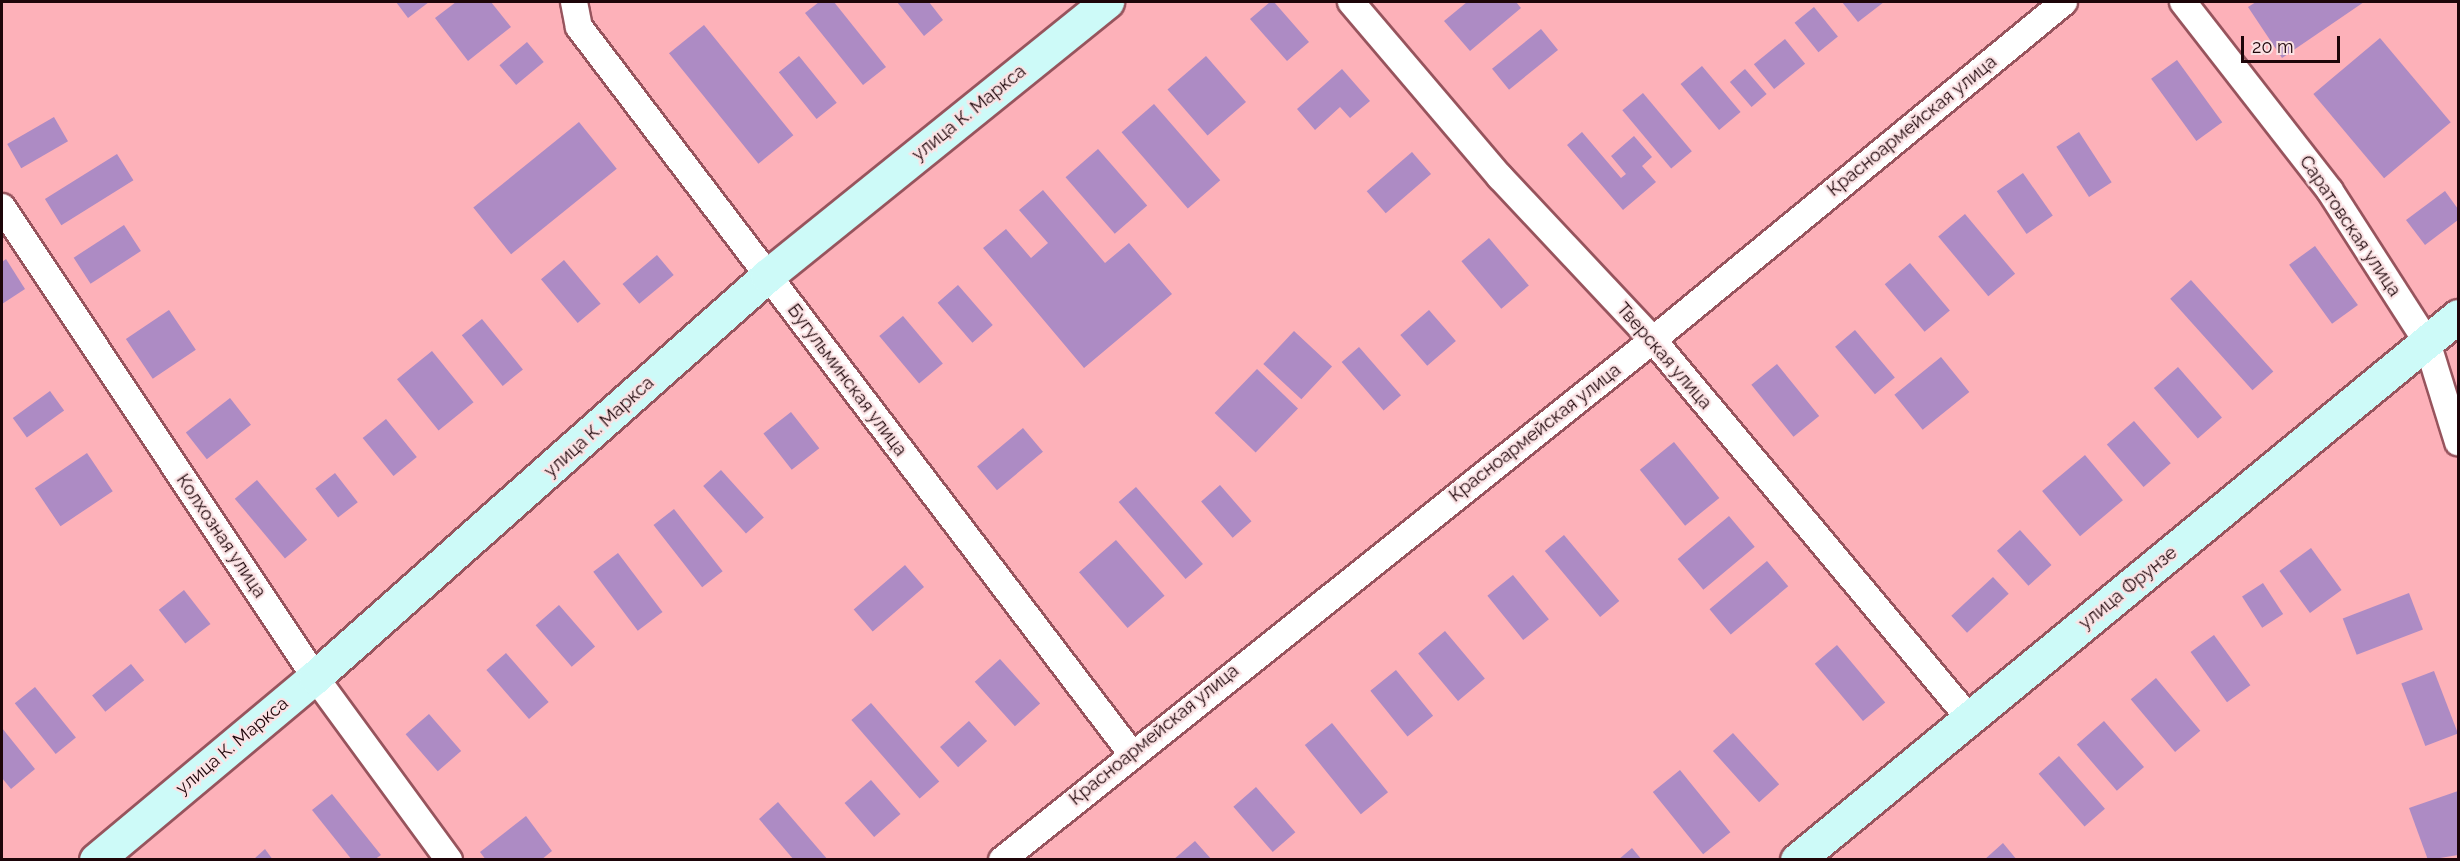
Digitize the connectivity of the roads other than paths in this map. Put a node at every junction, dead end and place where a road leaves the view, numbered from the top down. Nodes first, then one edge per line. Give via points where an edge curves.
1 (574, 2) edge
2 (1107, 2) edge
3 (1351, 2) edge
4 (2064, 2) edge
5 (2183, 2) edge
6 (2, 207) edge
7 (767, 276) junction
8 (2458, 316) edge
9 (1653, 339) junction
10 (2427, 342) junction
11 (2458, 442) edge
12 (315, 677) junction
13 (1969, 718) junction
14 (1131, 753) junction
15 (96, 860) edge
16 (449, 860) edge
17 (1002, 860) edge
18 (1797, 860) edge

1 - 7 street, Бугульминская улица via 579,27
2 - 7 main road, улица К. Маркса
3 - 9 street, Тверская улица via 1500,177
4 - 9 street, Красноармейская улица
5 - 10 street, Саратовская улица via 2330,190
6 - 12 street, Колхозная улица
7 - 12 main road, улица К. Маркса
7 - 14 street, Бугульминская улица
8 - 10 main road, улица Фрунзе
9 - 13 street, Тверская улица
9 - 14 street, Красноармейская улица
10 - 11 street, Саратовская улица
10 - 13 main road, улица Фрунзе
12 - 15 main road, улица К. Маркса
12 - 16 street, Колхозная улица
13 - 18 main road, улица Фрунзе
14 - 17 street, Красноармейская улица

